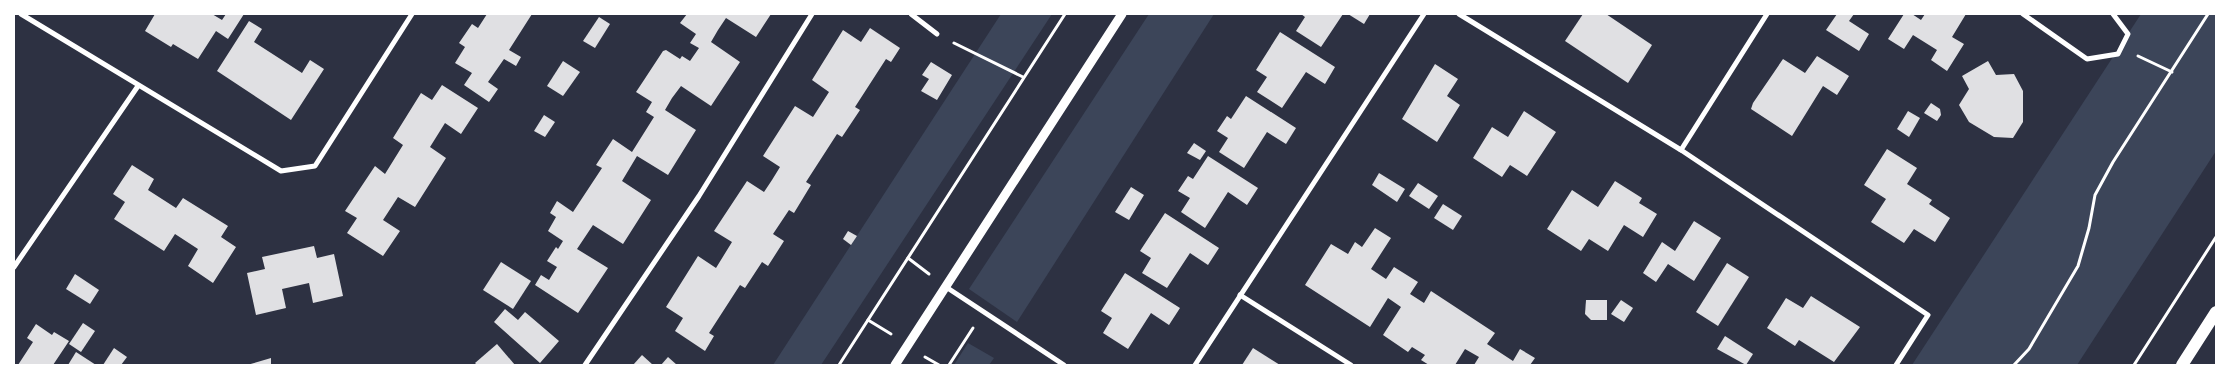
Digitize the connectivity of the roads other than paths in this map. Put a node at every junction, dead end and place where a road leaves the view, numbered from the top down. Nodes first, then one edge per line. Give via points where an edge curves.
1 (21, 14) edge
2 (412, 14) edge
3 (812, 14) edge
4 (911, 14) edge
5 (1122, 14) edge
6 (1424, 14) edge
7 (1459, 14) edge
8 (1767, 14) edge
9 (2023, 14) edge
10 (2112, 14) edge
11 (936, 34) road end
12 (138, 86) junction
13 (1681, 150) junction
14 (14, 267) edge
15 (946, 287) junction
16 (1240, 296) junction
17 (2216, 312) edge
18 (585, 365) edge
19 (895, 365) edge
20 (1064, 365) edge
21 (1195, 365) edge
22 (1351, 365) edge
23 (1896, 365) edge
24 (2182, 365) edge

1 - 12 street
2 - 12 street via 315,166 281,171
3 - 18 street via 699,196
4 - 11 street
5 - 15 street
6 - 16 street
7 - 13 street
8 - 13 street
9 - 10 street via 2087,59 2118,54 2128,34
12 - 14 street
13 - 23 street via 1928,315
15 - 19 street
15 - 20 street
16 - 21 street
16 - 22 street
17 - 24 main road

